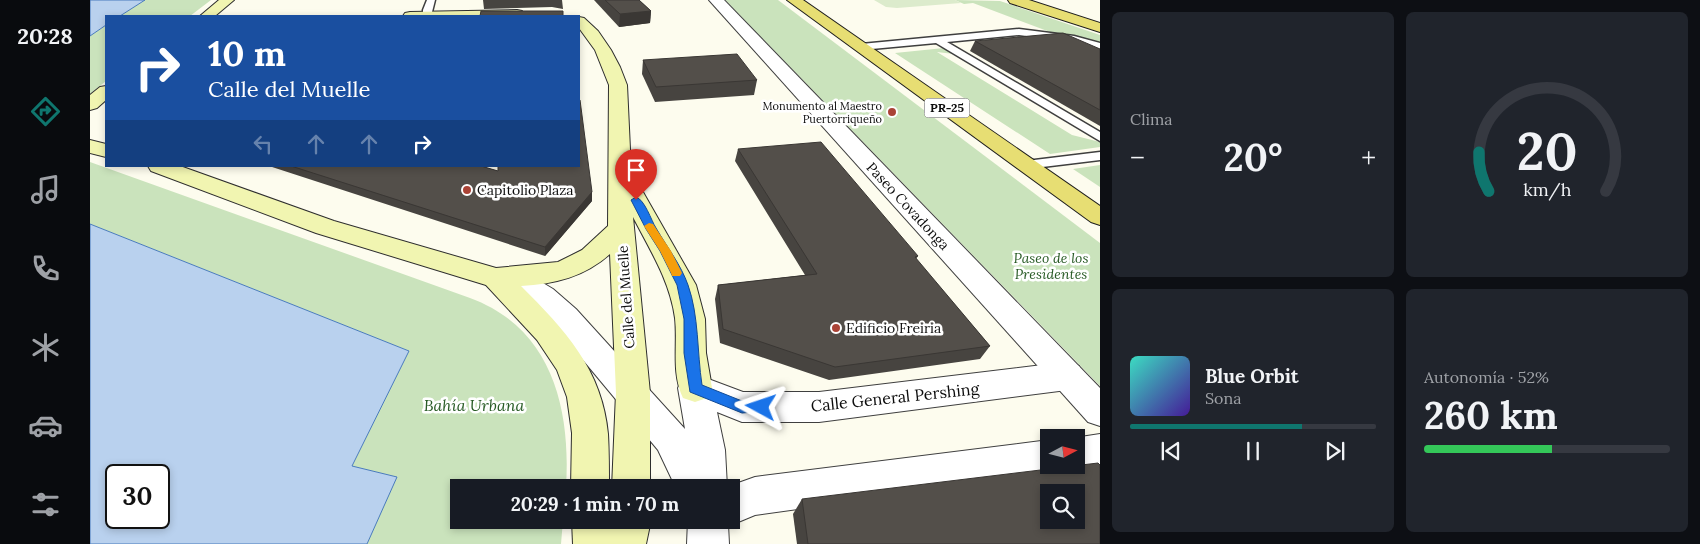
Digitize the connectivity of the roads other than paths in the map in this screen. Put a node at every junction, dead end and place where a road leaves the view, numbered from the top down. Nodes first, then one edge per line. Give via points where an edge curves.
1 (227, 0) edge
2 (432, 0) edge
3 (716, 0) edge
4 (794, 0) edge
5 (1015, 0) edge
6 (533, 14) edge
7 (208, 15) edge
8 (427, 15) edge
9 (480, 15) edge
10 (580, 23) edge
11 (1100, 28) edge
12 (938, 40) junction
13 (1100, 46) edge
14 (861, 47) junction
15 (105, 92) edge
16 (90, 104) edge
17 (1100, 137) edge
18 (90, 146) edge
19 (105, 151) edge
20 (1100, 156) edge
21 (1026, 165) junction
22 (162, 167) edge
23 (620, 170) junction
24 (1100, 217) edge
25 (621, 228) junction
26 (496, 278) junction
27 (1067, 376) junction
28 (695, 388) junction
29 (633, 393) junction
30 (1100, 412) edge
31 (1100, 450) edge
32 (1085, 452) edge
33 (1040, 458) edge
34 (590, 479) edge
35 (632, 479) edge
36 (692, 479) edge
37 (708, 479) edge
38 (740, 502) edge
39 (593, 529) edge
40 (629, 529) edge
41 (708, 529) edge
42 (594, 544) edge
43 (625, 544) edge
44 (708, 544) edge

1 - 7 main road
2 - 8 lane
3 - 27 street, Paseo Covadonga
4 - 14 main road, PR-25
5 - 11 main road
6 - 9 main road
10 - 23 main road, Calle del Muelle via 592,33 611,62 618,85
12 - 13 lane via 1018,32 1074,39
12 - 14 lane
12 - 17 lane
14 - 21 main road, PR-25
15 - 16 main road
18 - 19 main road
20 - 21 lane
21 - 24 main road, PR-25
22 - 26 main road via 325,227
23 - 25 main road, Calle del Muelle
23 - 28 main road, Calle del Muelle via 682,285 690,319
25 - 26 main road via 586,262 568,270 555,274
25 - 29 main road, Calle del Muelle
26 - 29 street via 523,284 543,296
26 - 34 main road via 548,332 571,365 584,397 590,433
27 - 28 street, Calle General Pershing via 819,407 742,407
27 - 30 street, Paseo Covadonga
28 - 37 street via 707,450
29 - 35 main road, Calle del Muelle
29 - 36 street via 671,438
31 - 32 street
33 - 38 street via 794,490
39 - 42 main road
40 - 43 main road
41 - 44 street

